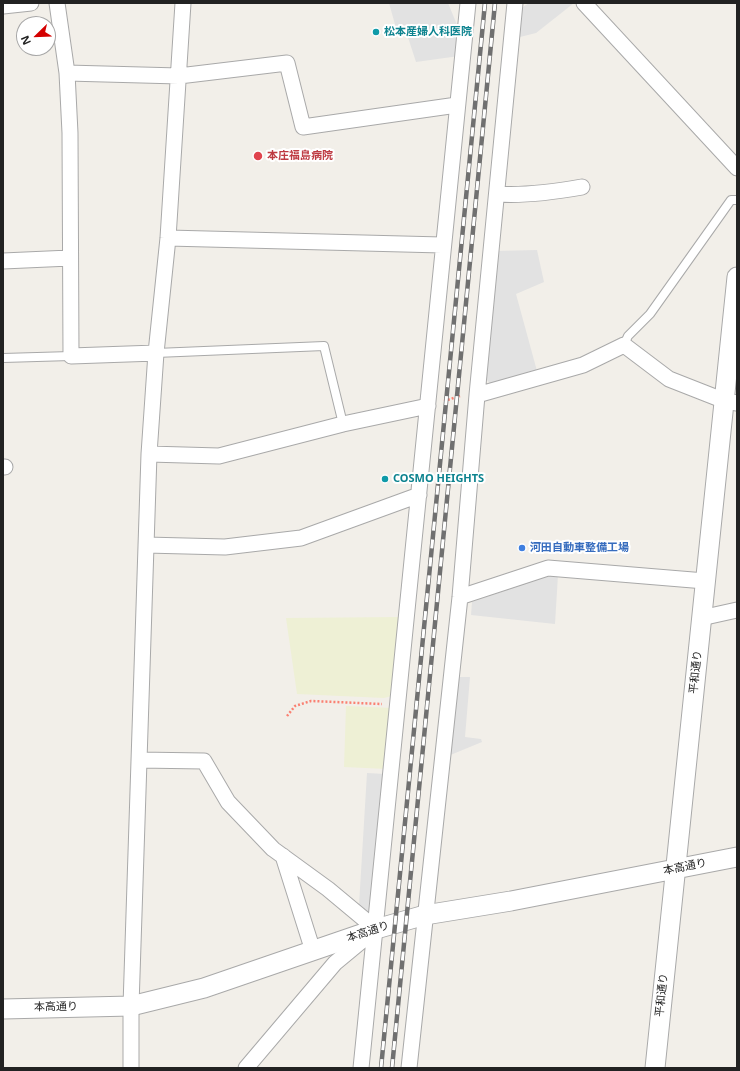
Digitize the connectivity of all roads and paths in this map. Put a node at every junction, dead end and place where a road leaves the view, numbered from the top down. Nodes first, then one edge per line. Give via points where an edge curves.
1 (31, 3) edge
2 (57, 3) edge
3 (183, 3) edge
4 (468, 3) edge
5 (515, 3) edge
6 (584, 3) edge
7 (3, 6) edge
8 (67, 73) junction
9 (179, 76) junction
10 (457, 105) junction
11 (737, 168) edge
12 (582, 187) dead end
13 (497, 194) junction
14 (737, 200) edge
15 (168, 238) junction
16 (442, 245) junction
17 (70, 258) junction
18 (3, 261) edge
19 (737, 277) edge
20 (624, 345) junction
21 (156, 353) junction
22 (71, 356) junction
23 (3, 358) edge
24 (477, 393) junction
25 (731, 402) edge
26 (428, 406) junction
27 (343, 424) junction
28 (150, 454) junction
29 (419, 495) junction
30 (146, 545) junction
31 (705, 581) junction
32 (460, 597) junction
33 (737, 610) edge
34 (702, 618) junction
35 (398, 705) junction
36 (288, 716) dead end
37 (139, 760) junction
38 (283, 856) junction
39 (737, 857) edge
40 (676, 869) junction
41 (425, 915) junction
42 (376, 929) junction
43 (313, 951) junction
44 (131, 1006) junction
45 (3, 1009) edge
46 (131, 1068) edge
47 (246, 1068) edge
48 (361, 1068) edge
49 (409, 1068) edge
50 (655, 1068) edge

1 - 7 street
2 - 8 street
3 - 9 street
4 - 10 street
5 - 13 street
6 - 11 street
8 - 9 street
8 - 17 street via 70,133
9 - 10 street via 287,63 303,127
9 - 15 street
10 - 16 street
12 - 13 street via 555,192
13 - 24 street
14 - 20 lane via 731,200 650,314 628,336
15 - 16 street
15 - 21 street
16 - 26 street
17 - 18 street
17 - 22 street
19 - 25 street, 平和通り
20 - 24 street via 583,365
20 - 25 street via 669,380
21 - 22 street
21 - 27 lane via 324,346
21 - 28 street
22 - 23 lane
24 - 26 path
24 - 32 street
25 - 31 street, 平和通り
26 - 27 street
26 - 29 street
27 - 28 street via 219,456
28 - 30 street
29 - 30 street via 301,538 225,547
29 - 35 street
30 - 37 street
31 - 32 street via 548,568
31 - 34 street, 平和通り
32 - 41 street
33 - 34 street
34 - 40 street, 平和通り
35 - 36 path via 311,701 295,706
35 - 42 street
37 - 38 street via 204,761 228,802
37 - 44 street
38 - 42 street
38 - 43 street
39 - 40 street, 本高通り
40 - 41 street, 本高通り
40 - 50 street, 平和通り
41 - 42 street, 本高通り
41 - 49 street
42 - 43 street, 本高通り
42 - 47 street via 335,963
42 - 48 street
43 - 44 street, 本高通り via 204,988
44 - 45 street, 本高通り
44 - 46 street

